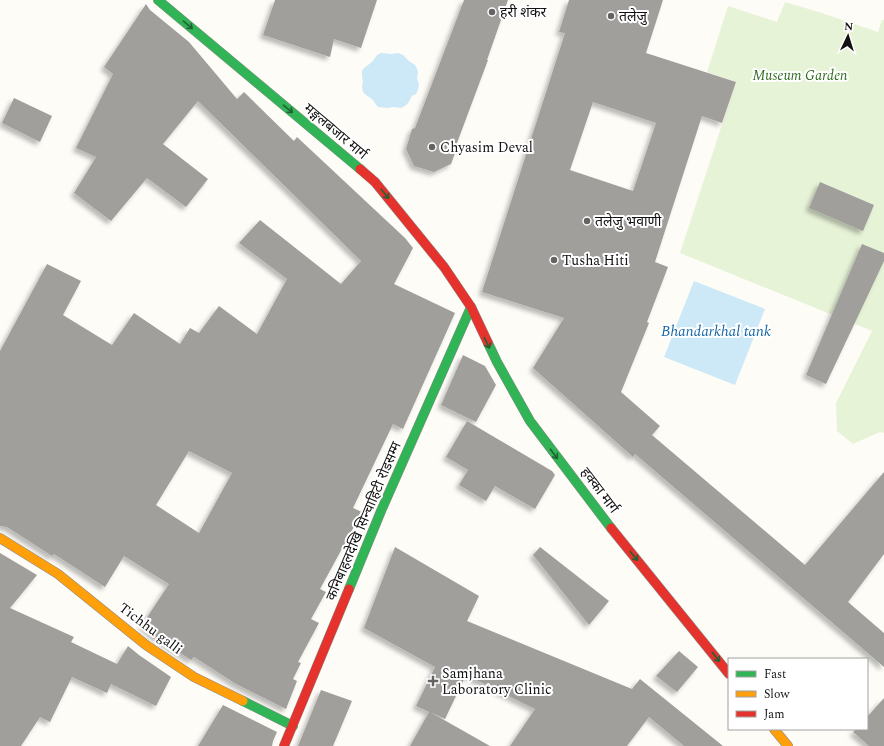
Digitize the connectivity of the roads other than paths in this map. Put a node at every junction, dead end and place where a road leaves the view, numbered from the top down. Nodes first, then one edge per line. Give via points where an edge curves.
1 (158, 0) edge
2 (470, 308) junction
3 (0, 538) edge
4 (728, 673) edge
5 (293, 726) junction
6 (775, 730) edge
7 (284, 746) edge
8 (788, 746) edge

1 -> 2 main road, मङ्गलबजार मार्ग via 375,182 444,267
2 -> 4 main road, हक्का मार्ग via 530,421 619,539
2 - 5 main road, कनिबाहलदेखि सिन्चाहिटी रोडसम्म via 381,511
3 - 5 main road, Tichhu galli via 58,574 146,645 194,677
5 - 7 main road, कनिबाहलदेखि सिन्चाहिटी रोडसम्म
6 - 8 main road

